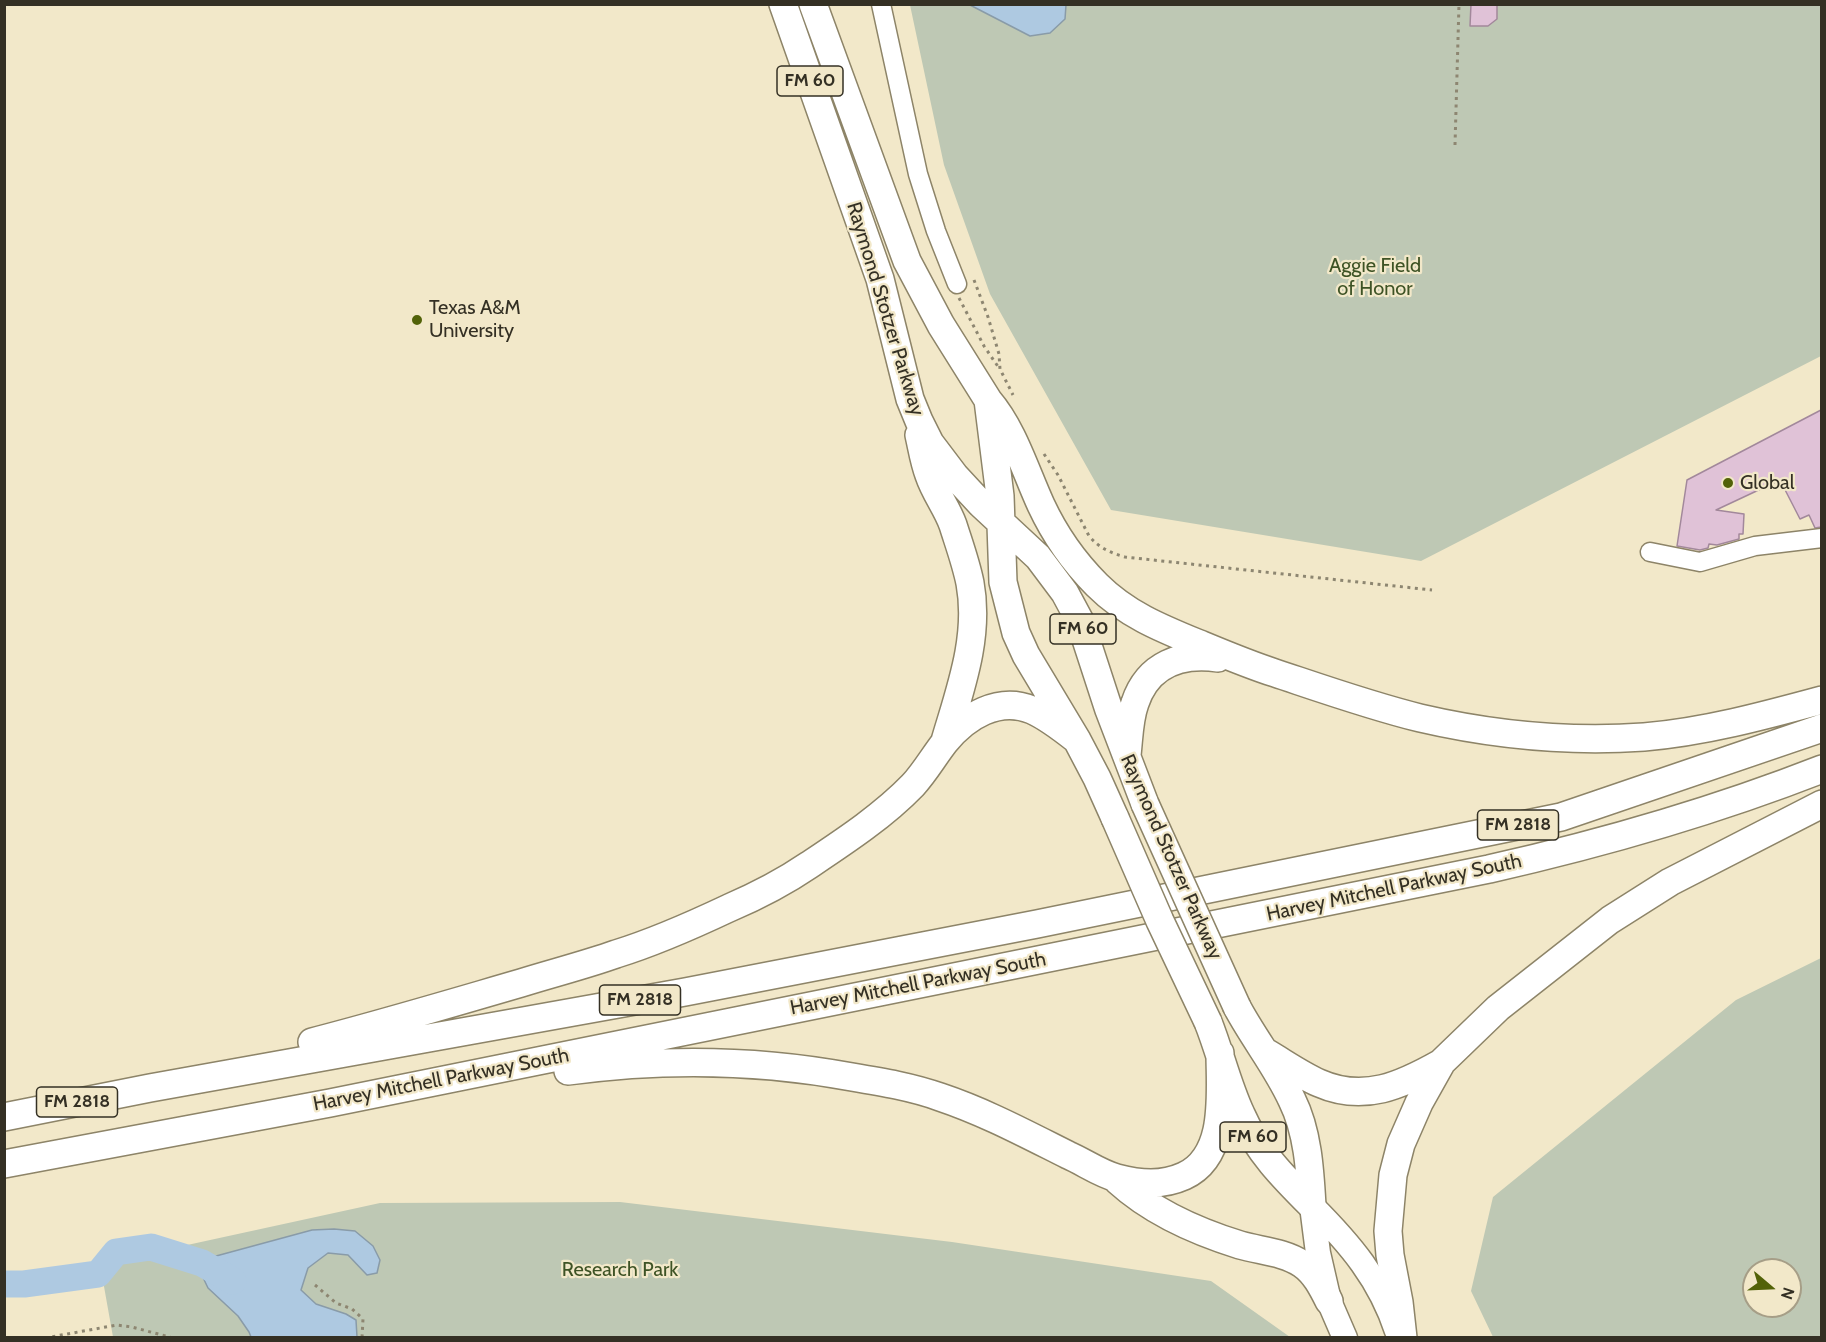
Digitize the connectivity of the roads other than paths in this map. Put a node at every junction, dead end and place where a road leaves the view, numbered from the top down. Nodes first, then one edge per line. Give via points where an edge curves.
1 (783, 4) edge
2 (813, 4) edge
3 (827, 4) edge
4 (881, 4) edge
5 (877, 180) junction
6 (965, 281) road end
7 (910, 399) junction
8 (1001, 399) junction
9 (1001, 523) junction
10 (1821, 538) edge
11 (1650, 552) dead end
12 (1237, 661) junction
13 (1821, 700) edge
14 (1821, 728) edge
15 (1077, 740) junction
16 (945, 742) junction
17 (1126, 758) junction
18 (1821, 769) edge
19 (1821, 804) edge
20 (1264, 1052) junction
21 (1220, 1053) junction
22 (1442, 1062) junction
23 (150, 1088) junction
24 (330, 1102) junction
25 (4, 1117) edge
26 (4, 1164) edge
27 (1115, 1178) junction
28 (1312, 1206) junction
29 (1329, 1301) junction
30 (1345, 1338) edge
31 (1401, 1338) edge

1 - 7 highway, Raymond Stotzer Parkway / FM 60 via 880,279
2 - 5 highway, Raymond Stotzer Parkway / FM 60
3 - 5 highway via 876,151
4 - 6 street via 918,174 936,231
5 - 8 highway, Raymond Stotzer Parkway / FM 60 via 907,261 941,325
7 - 9 highway, Raymond Stotzer Parkway / FM 60 via 930,443 955,476
7 - 16 highway via 929,476 952,522 970,583 971,639 966,671
8 - 9 highway, Raymond Stotzer Parkway / FM 60
8 - 12 highway via 999,413 1042,507 1076,562 1098,586 1137,617
9 - 15 highway, Raymond Stotzer Parkway / FM 60 via 1004,582 1017,633
9 - 17 highway, Raymond Stotzer Parkway / FM 60 via 1038,557 1080,621
10 - 11 street via 1755,546 1700,562
12 - 13 highway via 1421,718 1539,737 1645,737 1737,723
12 - 17 highway via 1191,656 1170,662 1152,675 1135,703
14 - 23 highway, Harvey Mitchell Parkway South / FM 2818 via 1561,817 685,993
15 - 16 highway via 1044,716 1014,705 970,717
15 - 21 highway, Raymond Stotzer Parkway / FM 60, bridge
16 - 23 highway via 913,785 849,838 754,897 689,926 618,954
17 - 20 highway, Raymond Stotzer Parkway / FM 60, bridge via 1238,1007
18 - 24 highway, Harvey Mitchell Parkway South / FM 2818 via 1675,821 1489,869
19 - 22 highway via 1670,882 1610,920 1498,1008
20 - 22 highway via 1320,1083 1350,1092 1382,1090
20 - 28 highway, Raymond Stotzer Parkway / FM 60 via 1293,1101 1300,1122
21 - 27 highway via 1218,1130 1197,1168 1168,1182 1149,1184
21 - 28 highway, Raymond Stotzer Parkway / FM 60 via 1241,1116 1258,1145
22 - 31 highway via 1401,1144 1393,1175 1388,1231
23 - 25 highway, Harvey Mitchell Parkway South / FM 2818
24 - 26 highway, Harvey Mitchell Parkway South / FM 2818
24 - 27 highway via 607,1066 669,1061 774,1065 890,1083 940,1097
27 - 29 highway via 1130,1192 1184,1223 1221,1239 1287,1256 1303,1265 1318,1280
28 - 29 main road, Raymond Stotzer Parkway / FM 60
28 - 31 main road, Raymond Stotzer Parkway / FM 60 via 1367,1268
29 - 30 main road, Raymond Stotzer Parkway / FM 60

